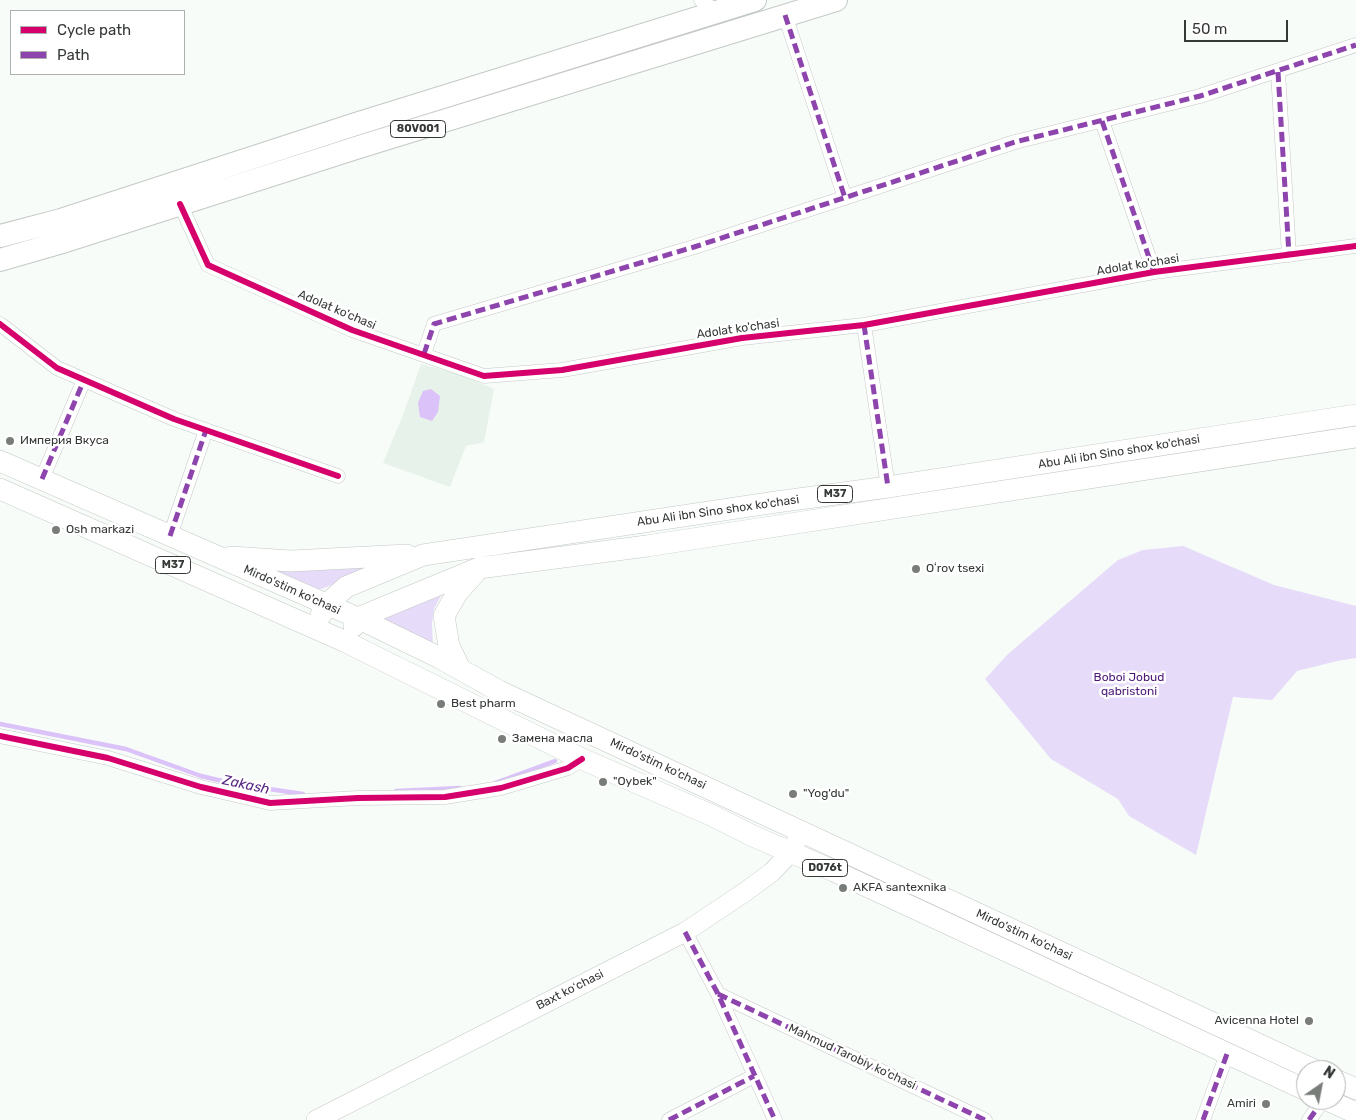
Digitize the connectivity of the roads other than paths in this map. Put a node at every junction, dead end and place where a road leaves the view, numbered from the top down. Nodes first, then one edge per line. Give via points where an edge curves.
1 (755, 0) edge
2 (836, 0) edge
3 (709, 6) edge
4 (785, 15) junction
5 (1356, 46) edge
6 (1278, 72) junction
7 (1102, 121) junction
8 (356, 124) junction
9 (360, 147) junction
10 (845, 198) junction
11 (180, 204) junction
12 (0, 236) edge
13 (1356, 246) edge
14 (1289, 255) junction
15 (0, 260) edge
16 (1154, 272) junction
17 (0, 324) edge
18 (864, 325) junction
19 (424, 354) junction
20 (84, 380) junction
21 (1356, 415) edge
22 (206, 430) junction
23 (1356, 437) edge
24 (0, 461) edge
25 (338, 476) dead end
26 (42, 479) junction
27 (888, 487) junction
28 (0, 489) edge
29 (170, 536) junction
30 (422, 555) junction
31 (216, 556) junction
32 (479, 568) junction
33 (326, 605) junction
34 (358, 618) junction
35 (314, 628) junction
36 (346, 642) junction
37 (460, 669) junction
38 (0, 736) edge
39 (582, 758) junction
40 (802, 831) junction
41 (790, 853) junction
42 (685, 932) junction
43 (718, 994) junction
44 (1227, 1054) junction
45 (1296, 1062) edge
46 (754, 1076) junction
47 (1296, 1085) edge
48 (316, 1120) edge
49 (669, 1120) edge
50 (775, 1120) edge
51 (985, 1120) edge
52 (1203, 1120) edge

1 - 3 highway, 80V001
2 - 4 highway, 80V001
3 - 8 highway, 80V001
4 - 9 highway, 80V001
4 - 10 street
5 - 6 street
6 - 7 street
6 - 14 street
7 - 10 street via 1015,142
7 - 16 street, Adolat ko'chasi
8 - 9 highway
8 - 12 highway, 80V001 via 61,220
9 - 11 highway, 80V001
10 - 19 street via 694,247 434,324
11 - 15 highway, 80V001
11 - 19 street, Adolat ko'chasi via 208,265 352,330
13 - 14 street, Adolat ko'chasi
14 - 16 street, Adolat ko'chasi
16 - 18 street, Adolat ko'chasi
17 - 20 street via 57,368
18 - 19 street, Adolat ko'chasi via 742,338 562,370 484,376
18 - 27 street
20 - 22 street
20 - 26 street
21 - 27 main road, Abu Ali ibn Sino shox ko'chasi / M37
22 - 25 street
22 - 29 street
23 - 32 main road, Abu Ali ibn Sino shox ko'chasi / M37 via 646,546
24 - 26 main road, Mirdo'stim ko'chasi / M37
26 - 29 main road, Mirdo'stim ko'chasi / M37
27 - 30 main road, Abu Ali ibn Sino shox ko'chasi / M37
28 - 35 main road, Mirdo'stim ko'chasi / M37
29 - 31 main road, Mirdo'stim ko'chasi / M37
30 - 31 main road, M37 via 291,561
30 - 33 main road, Abu Ali ibn Sino shox ko'chasi / M37 via 346,587
31 - 33 main road, Mirdo'stim ko'chasi / M37
32 - 34 main road, Abu Ali ibn Sino shox ko'chasi / M37
32 - 37 main road via 456,593 444,616 449,646
33 - 34 main road, Mirdo'stim ko'chasi / M37
33 - 35 main road, Abu Ali ibn Sino shox ko'chasi / M37
34 - 36 main road
34 - 37 main road, Mirdo'stim ko'chasi / D076t
35 - 36 main road, Mirdo'stim ko'chasi / M37
36 - 39 main road, Mirdo'stim ko'chasi / D076t
37 - 40 main road, Mirdo'stim ko'chasi / D076t via 499,691
38 - 39 street via 108,758 201,788 270,803 446,796 501,788 568,768
39 - 41 main road, Mirdo'stim ko'chasi / D076t
40 - 41 main road, Baxt koʻchasi
40 - 45 main road, Mirdo'stim ko'chasi / D076t
41 - 42 main road, Baxt koʻchasi via 772,872
41 - 44 main road, Mirdo'stim ko'chasi / D076t
42 - 43 street
42 - 48 main road, Baxt koʻchasi
43 - 46 street
43 - 51 street, Mahmud Tarobiy ko'chasi
44 - 47 main road, Mirdo'stim ko'chasi / D076t
44 - 52 street
46 - 49 street
46 - 50 street

